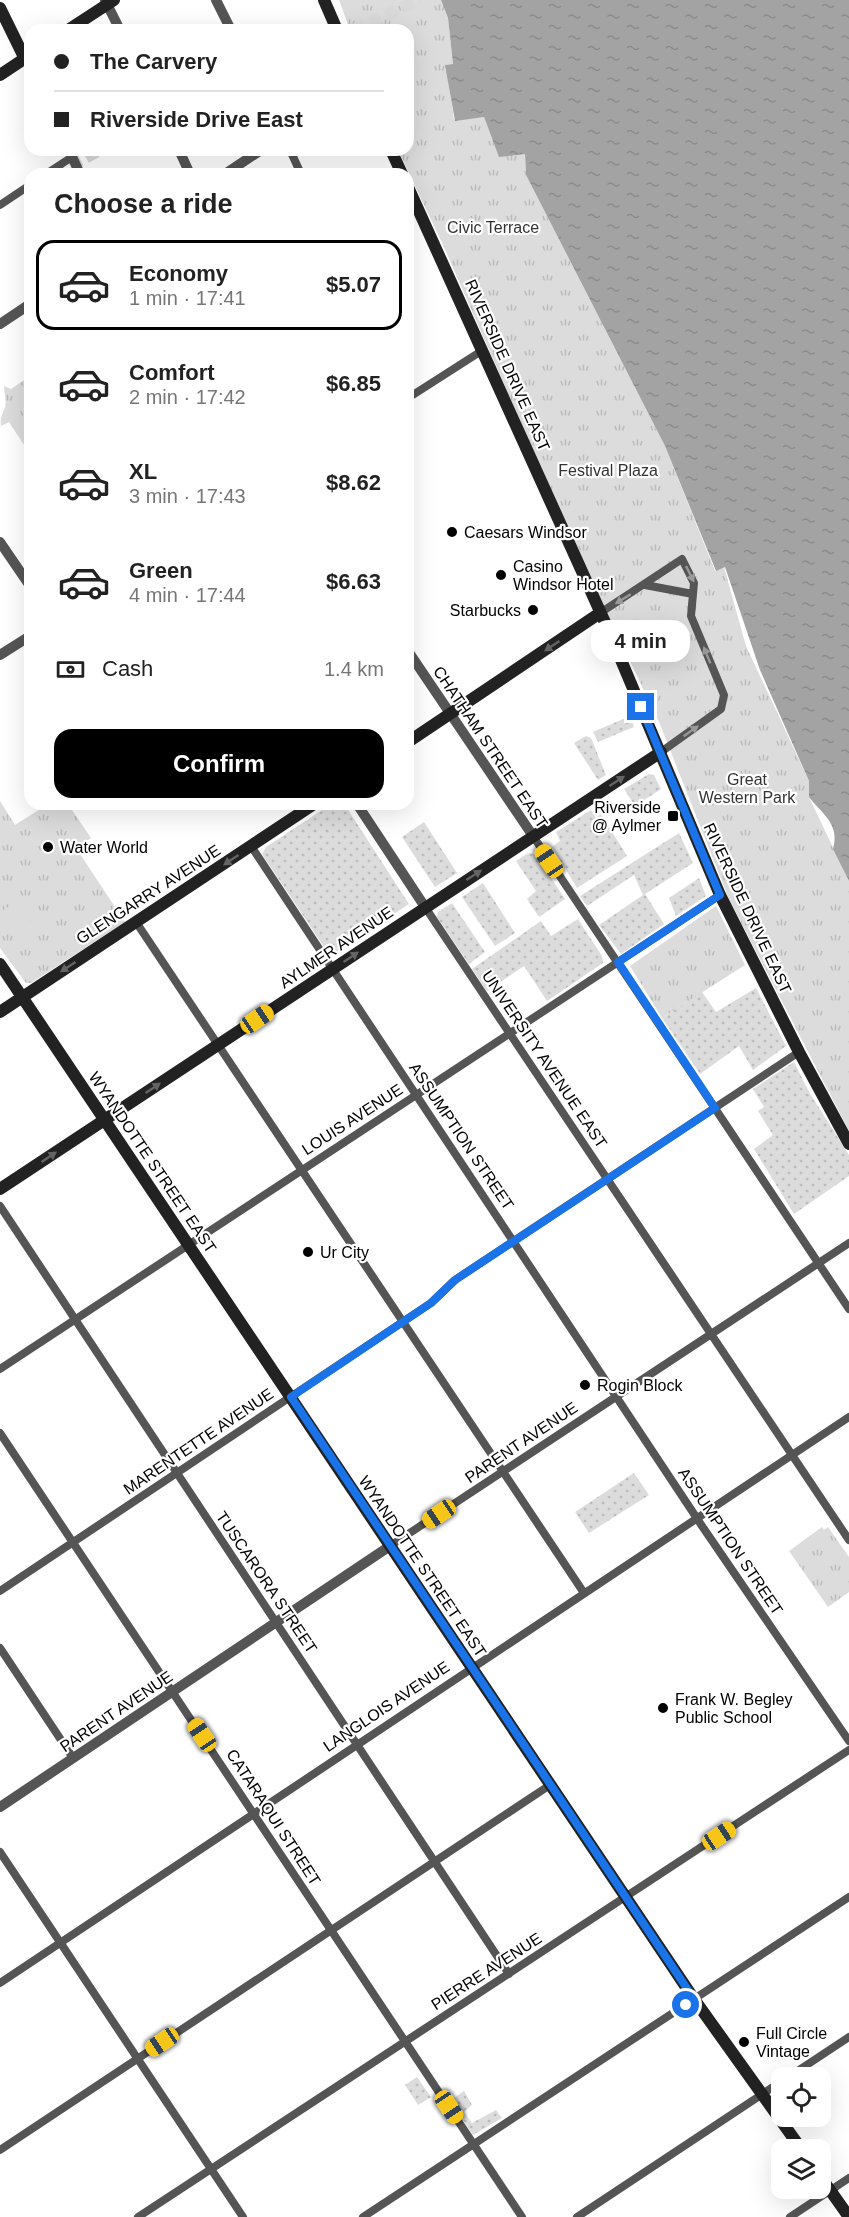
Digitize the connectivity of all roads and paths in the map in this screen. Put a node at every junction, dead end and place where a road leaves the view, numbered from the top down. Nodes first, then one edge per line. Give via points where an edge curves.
1 (216, 0) edge
2 (324, 0) edge
3 (109, 2) edge
4 (0, 8) edge
5 (77, 24) edge
6 (118, 24) edge
7 (228, 24) edge
8 (334, 24) edge
9 (24, 53) edge
10 (24, 63) edge
11 (0, 75) edge
12 (68, 156) edge
13 (252, 156) edge
14 (53, 168) edge
15 (234, 168) edge
16 (24, 189) edge
17 (414, 200) edge
18 (0, 205) edge
19 (24, 308) edge
20 (0, 324) edge
21 (483, 350) junction
22 (414, 394) edge
23 (0, 542) edge
24 (24, 577) edge
25 (645, 585) junction
26 (693, 594) junction
27 (600, 613) junction
28 (24, 640) edge
29 (0, 655) edge
30 (414, 660) edge
31 (449, 715) junction
32 (414, 738) edge
33 (661, 752) junction
34 (305, 810) edge
35 (361, 810) edge
36 (533, 836) junction
37 (251, 846) junction
38 (720, 895) junction
39 (425, 907) junction
40 (136, 922) junction
41 (618, 962) junction
42 (0, 964) edge
43 (332, 969) junction
44 (22, 997) junction
45 (0, 1012) edge
46 (509, 1034) junction
47 (218, 1045) junction
48 (799, 1052) junction
49 (416, 1095) junction
50 (715, 1108) junction
51 (105, 1120) junction
52 (849, 1144) edge
53 (302, 1170) junction
54 (608, 1180) junction
55 (0, 1189) edge
56 (0, 1206) edge
57 (514, 1242) junction
58 (849, 1243) edge
59 (188, 1245) junction
60 (818, 1263) junction
61 (849, 1309) edge
62 (75, 1319) junction
63 (403, 1322) junction
64 (711, 1333) junction
65 (0, 1369) edge
66 (616, 1396) junction
67 (291, 1397) junction
68 (849, 1417) edge
69 (0, 1433) edge
70 (792, 1456) junction
71 (503, 1472) junction
72 (177, 1473) junction
73 (697, 1517) junction
74 (849, 1540) edge
75 (73, 1542) junction
76 (390, 1546) junction
77 (0, 1591) edge
78 (584, 1593) junction
79 (276, 1622) junction
80 (1, 1651) edge
81 (471, 1667) junction
82 (172, 1692) junction
83 (849, 1741) edge
84 (357, 1744) junction
85 (849, 1750) edge
86 (73, 1758) junction
87 (550, 1785) junction
88 (0, 1807) edge
89 (253, 1813) junction
90 (0, 1852) edge
91 (435, 1862) junction
92 (626, 1897) junction
93 (849, 1897) edge
94 (331, 1930) junction
95 (60, 1942) junction
96 (509, 1974) junction
97 (0, 1983) edge
98 (694, 1999) junction
99 (849, 2037) edge
100 (405, 2042) junction
101 (138, 2059) junction
102 (804, 2067) edge
103 (771, 2089) edge
104 (762, 2094) junction
105 (793, 2139) edge
106 (474, 2144) junction
107 (0, 2150) edge
108 (211, 2169) junction
109 (849, 2178) edge
110 (831, 2189) edge
111 (831, 2191) edge
112 (816, 2199) edge
113 (138, 2217) edge
114 (243, 2217) edge
115 (363, 2217) edge
116 (522, 2217) edge
117 (577, 2217) edge
118 (789, 2217) edge
119 (849, 2217) edge

1 - 7 street
2 - 8 main road
3 - 5 main road
3 - 6 street
4 - 9 main road
10 - 11 main road
12 - 14 street
13 - 15 street
16 - 18 street
17 - 21 main road, RIVERSIDE DRIVE EAST
19 - 20 street
21 - 22 street
21 - 27 main road, RIVERSIDE DRIVE EAST
23 - 24 street
25 - 26 street
25 -> 26 street via 682,559 694,583
25 -> 27 street
33 -> 26 street via 721,710 723,702 724,695 692,616
27 -> 31 main road
27 - 33 main road, RIVERSIDE DRIVE EAST
28 - 29 street
30 - 31 street, CHATHAM STREET EAST
31 - 32 main road
31 - 36 street, CHATHAM STREET EAST
36 -> 33 main road, AYLMER AVENUE
33 - 38 main road, RIVERSIDE DRIVE EAST
34 - 37 main road, GLENGARRY AVENUE
35 - 39 street, UNIVERSITY AVENUE EAST
39 -> 36 main road, AYLMER AVENUE
36 - 41 street, CHATHAM STREET EAST
37 -> 40 main road, GLENGARRY AVENUE
37 - 43 street, ASSUMPTION STREET
38 - 41 street, LOUIS AVENUE
38 - 48 main road, RIVERSIDE DRIVE EAST
43 -> 39 main road, AYLMER AVENUE
39 - 46 street, UNIVERSITY AVENUE EAST
40 -> 44 main road, GLENGARRY AVENUE
40 - 47 street
41 - 46 street, LOUIS AVENUE
41 - 50 street, CHATHAM STREET EAST
42 - 44 main road, WYANDOTTE STREET EAST
43 - 47 main road, AYLMER AVENUE
43 - 49 street, ASSUMPTION STREET
44 - 45 main road, GLENGARRY AVENUE
44 - 51 main road, WYANDOTTE STREET EAST
46 - 49 street, LOUIS AVENUE
46 - 54 street, UNIVERSITY AVENUE EAST
51 -> 47 main road, AYLMER AVENUE
47 - 53 street
48 - 50 street, MARENTETTE AVENUE
48 - 52 main road, RIVERSIDE DRIVE EAST
49 - 53 street, LOUIS AVENUE
49 - 57 street, ASSUMPTION STREET
50 - 54 street, MARENTETTE AVENUE
50 - 60 street, CHATHAM STREET EAST
55 -> 51 main road, AYLMER AVENUE
51 - 59 main road, WYANDOTTE STREET EAST
53 - 59 street, LOUIS AVENUE
53 - 63 street
54 - 57 street, MARENTETTE AVENUE
54 - 64 street, UNIVERSITY AVENUE EAST
56 - 62 street, TUSCARORA STREET
57 - 63 street, MARENTETTE AVENUE via 455,1280
57 - 66 street, ASSUMPTION STREET
58 - 60 street, PARENT AVENUE
59 - 62 street, LOUIS AVENUE
59 - 67 main road, WYANDOTTE STREET EAST
60 - 61 street, CHATHAM STREET EAST
60 - 64 street, PARENT AVENUE
62 - 65 street, LOUIS AVENUE
62 - 72 street, TUSCARORA STREET
63 - 67 street, MARENTETTE AVENUE
63 - 71 street
64 - 66 street, PARENT AVENUE
64 - 70 street, UNIVERSITY AVENUE EAST
66 - 71 street, PARENT AVENUE
66 - 73 street, ASSUMPTION STREET
67 - 72 street, MARENTETTE AVENUE
67 - 76 main road, WYANDOTTE STREET EAST
68 - 70 street, LANGLOIS AVENUE
69 - 75 street, CATARAQUI STREET
70 - 73 street, LANGLOIS AVENUE
70 - 74 street, UNIVERSITY AVENUE EAST
71 - 76 street, PARENT AVENUE
71 - 78 street
72 - 75 street, MARENTETTE AVENUE
72 - 79 street, TUSCARORA STREET
73 - 78 street, LANGLOIS AVENUE
73 - 83 street, ASSUMPTION STREET
75 - 77 street, MARENTETTE AVENUE
75 - 82 street, CATARAQUI STREET
76 - 79 street, PARENT AVENUE
76 - 81 main road, WYANDOTTE STREET EAST
78 - 81 street, LANGLOIS AVENUE
79 - 82 street, PARENT AVENUE
79 - 84 street, TUSCARORA STREET
80 - 86 street
81 - 84 street, LANGLOIS AVENUE
81 - 87 main road, WYANDOTTE STREET EAST
82 - 86 street, PARENT AVENUE
82 - 89 street, CATARAQUI STREET
84 - 89 street, LANGLOIS AVENUE
84 - 91 street, TUSCARORA STREET
85 - 92 street, PIERRE AVENUE
86 - 88 street, PARENT AVENUE
87 - 91 street
87 - 92 main road, WYANDOTTE STREET EAST
89 - 94 street, CATARAQUI STREET
89 - 95 street, LANGLOIS AVENUE
90 - 95 street
91 - 94 street
91 - 96 street, TUSCARORA STREET
92 - 96 street, PIERRE AVENUE
92 - 98 main road, WYANDOTTE STREET EAST
93 - 98 street
94 - 100 street, CATARAQUI STREET
94 - 101 street
95 - 97 street, LANGLOIS AVENUE
95 - 101 street
96 - 100 street, PIERRE AVENUE
98 - 104 main road, WYANDOTTE STREET EAST
98 - 106 street
99 - 102 street
100 - 106 street, CATARAQUI STREET
100 - 108 street, PIERRE AVENUE
101 - 107 street
101 - 108 street
103 - 104 street
104 - 105 main road, WYANDOTTE STREET EAST
104 - 117 street
106 - 115 street
106 - 116 street, CATARAQUI STREET
108 - 113 street, PIERRE AVENUE
108 - 114 street
109 - 110 street
111 - 119 main road
112 - 118 street

